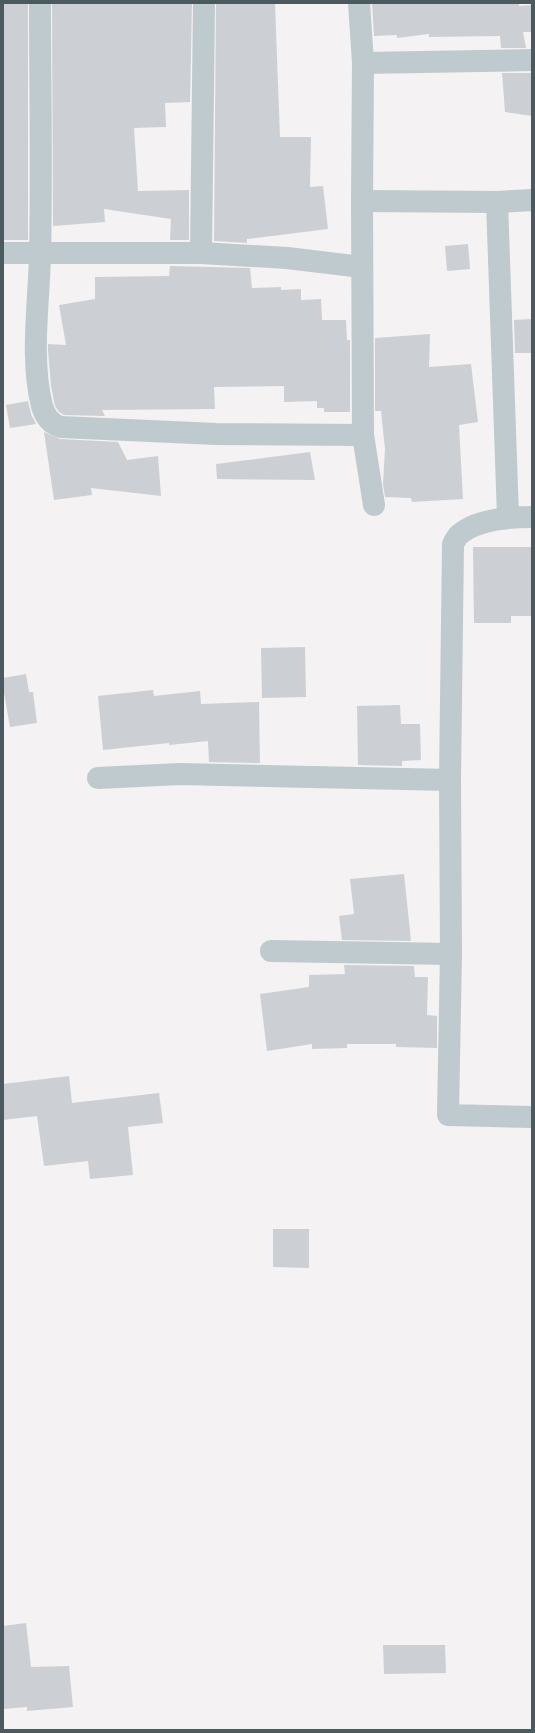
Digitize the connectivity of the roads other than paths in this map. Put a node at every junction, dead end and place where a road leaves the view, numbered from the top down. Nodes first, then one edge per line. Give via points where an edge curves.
1 (40, 3) edge
2 (204, 3) edge
3 (359, 3) edge
4 (532, 60) edge
5 (363, 63) junction
6 (532, 200) edge
7 (362, 201) junction
8 (497, 202) junction
9 (3, 253) edge
10 (201, 253) junction
11 (40, 254) junction
12 (362, 267) junction
13 (363, 435) junction
14 (374, 505) dead end
15 (508, 517) junction
16 (532, 517) edge
17 (98, 778) dead end
18 (450, 780) junction
19 (271, 951) dead end
20 (451, 954) junction
21 (532, 1117) edge

1 - 11 street
2 - 10 street
3 - 5 street
4 - 5 street
5 - 7 street
6 - 8 street
7 - 8 street
7 - 12 street
8 - 15 street
9 - 11 street
10 - 11 street
10 - 12 street via 287,258
11 - 13 street via 36,337 38,380 42,407 52,424 61,427 216,434
12 - 13 street
13 - 14 street
15 - 16 street
15 - 18 street via 474,526 459,534 453,544
17 - 18 street via 180,774
18 - 20 street
19 - 20 street
20 - 21 street via 448,1115

